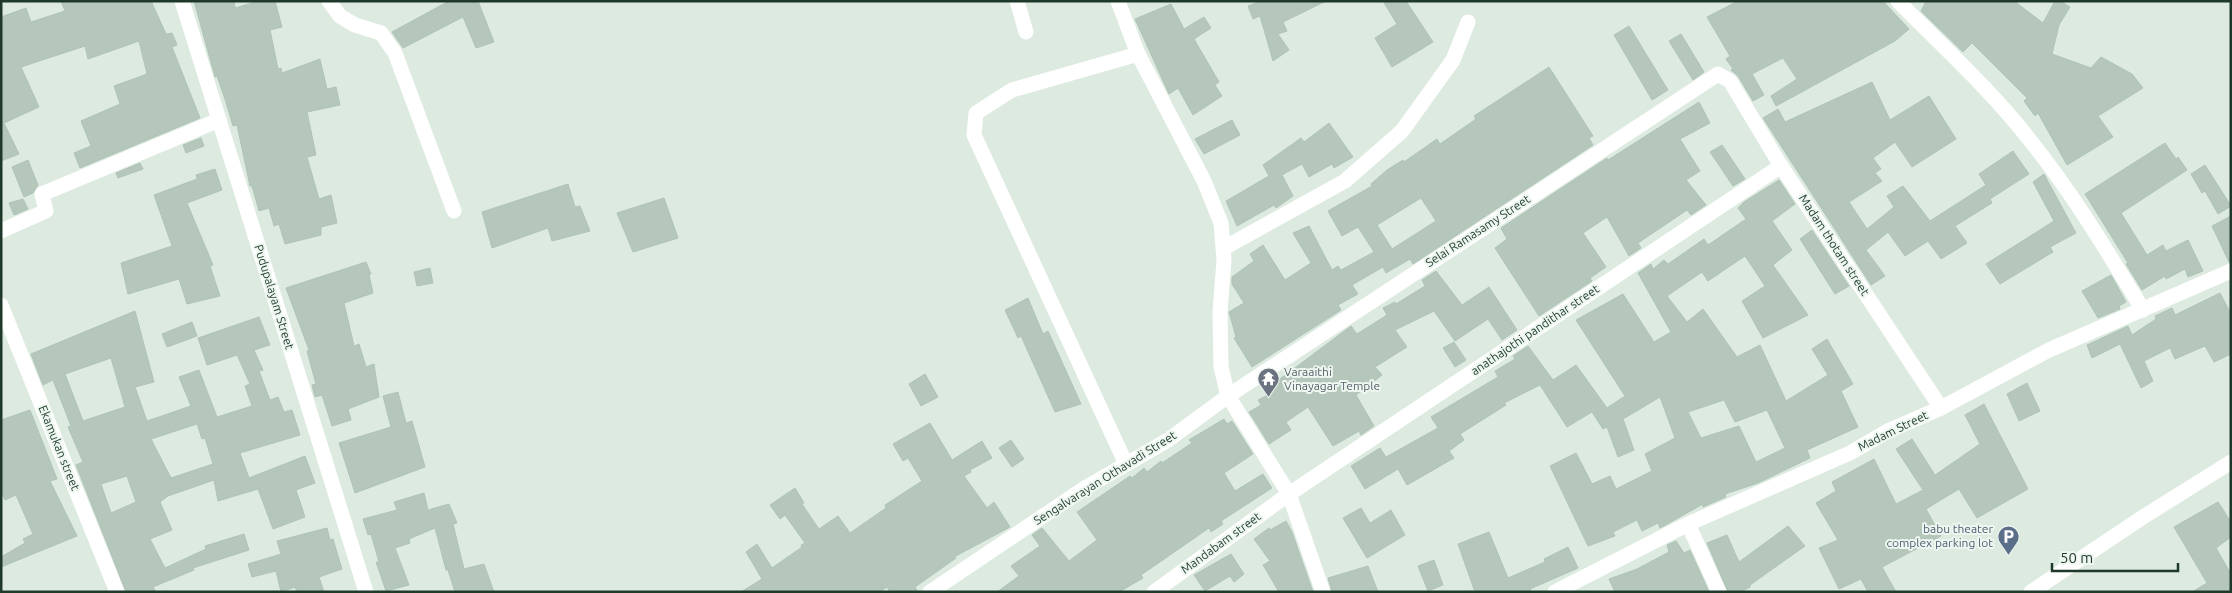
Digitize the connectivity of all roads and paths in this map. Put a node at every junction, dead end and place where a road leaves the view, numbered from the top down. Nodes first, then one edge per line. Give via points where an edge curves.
1 (182, 1) edge
2 (329, 1) edge
3 (1017, 1) edge
4 (1118, 1) edge
5 (1898, 1) edge
6 (1468, 22) dead end
7 (1026, 32) dead end
8 (1138, 54) junction
9 (1730, 81) joint
10 (219, 120) junction
11 (1781, 166) junction
12 (454, 212) dead end
13 (1, 230) edge
14 (1224, 248) junction
15 (2231, 271) edge
16 (1, 305) edge
17 (2143, 310) junction
18 (1228, 396) junction
19 (1941, 408) junction
20 (2231, 462) edge
21 (1126, 464) junction
22 (1289, 494) junction
23 (1688, 524) junction
24 (117, 592) edge
25 (366, 592) edge
26 (930, 592) edge
27 (1154, 592) edge
28 (1323, 592) edge
29 (1555, 592) edge
30 (1719, 592) edge
31 (2031, 592) edge

1 - 10 street, Pudupalayam Street
2 - 12 street via 340,16 381,33 395,52
3 - 7 street
4 - 8 street
5 - 17 street via 1981,84 2028,138 2075,201
6 - 14 street via 1454,60 1402,131 1345,181
8 - 14 street via 1204,181 1221,222
8 - 21 street via 1012,90 976,113 974,135
9 - 11 street, Madam thotam street
9 - 18 street, Selai Ramasamy Street via 1718,74 1710,78
10 - 13 street via 42,194 46,211
10 - 25 street, Pudupalayam Street
11 - 19 street, Madam thotam street
11 - 22 street, anathajothi pandithar street
14 - 18 street via 1221,367
15 - 17 street, Madam Street
16 - 24 street, Ekamukan street
17 - 19 street, Madam Street via 2049,350
18 - 21 street, Sengalvarayan Othavadi Street via 1168,440
18 - 22 street
19 - 23 street, Madam Street
20 - 31 street
21 - 26 street, Sengalvarayan Othavadi Street
22 - 27 street, Mandabam street
22 - 28 street
23 - 29 street, Madam Street
23 - 30 street

